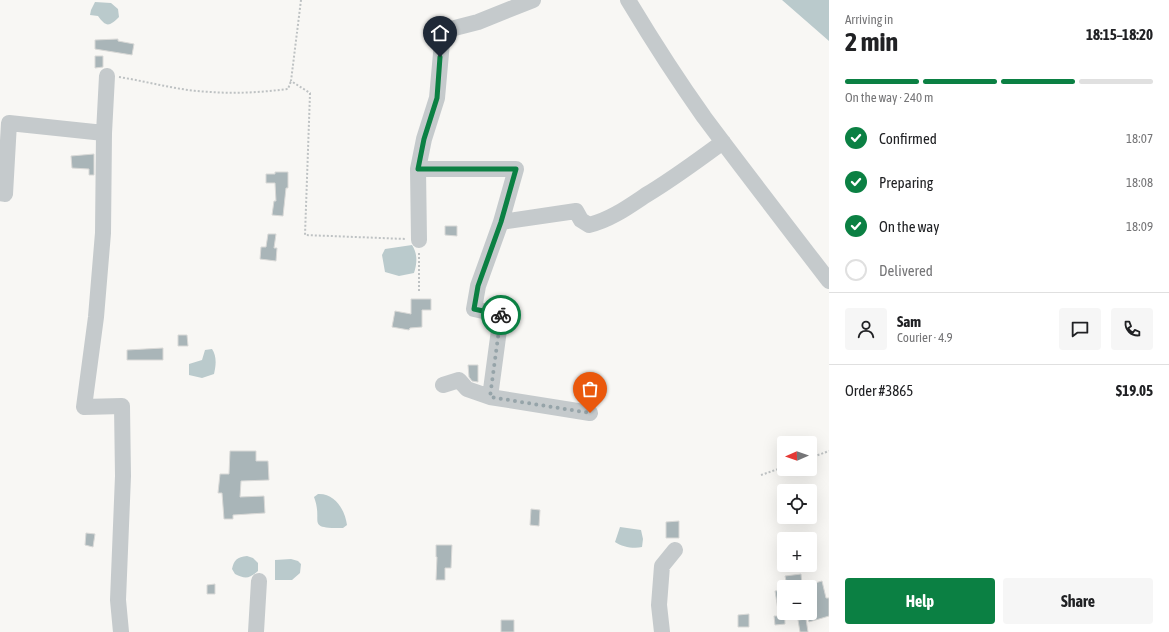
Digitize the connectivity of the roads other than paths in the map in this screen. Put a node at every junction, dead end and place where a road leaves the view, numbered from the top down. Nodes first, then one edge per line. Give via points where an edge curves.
1 (534, 0) edge
2 (628, 0) edge
3 (107, 76) road end
4 (104, 133) junction
5 (723, 142) junction
6 (418, 169) junction
7 (0, 194) edge
8 (501, 222) junction
9 (419, 240) road end
10 (829, 281) edge
11 (443, 385) dead end
12 (490, 397) junction
13 (590, 413) dead end
14 (675, 550) dead end
15 (259, 581) dead end
16 (122, 632) edge
17 (256, 632) edge
18 (662, 632) edge

1 - 6 street via 478,22 443,31 437,98
2 - 5 street via 655,44
3 - 4 street
4 - 7 street via 9,123 5,194
4 - 16 street via 103,233 96,317 84,407 122,406 123,476 118,600
5 - 8 street via 670,180 602,222 589,225 581,220 576,211
5 - 10 street
6 - 8 street via 516,169
6 - 9 street
8 - 12 street via 478,286 474,309 501,315
11 - 12 street via 459,380 467,389
12 - 13 street
14 - 18 street via 662,566 659,605
15 - 17 street

